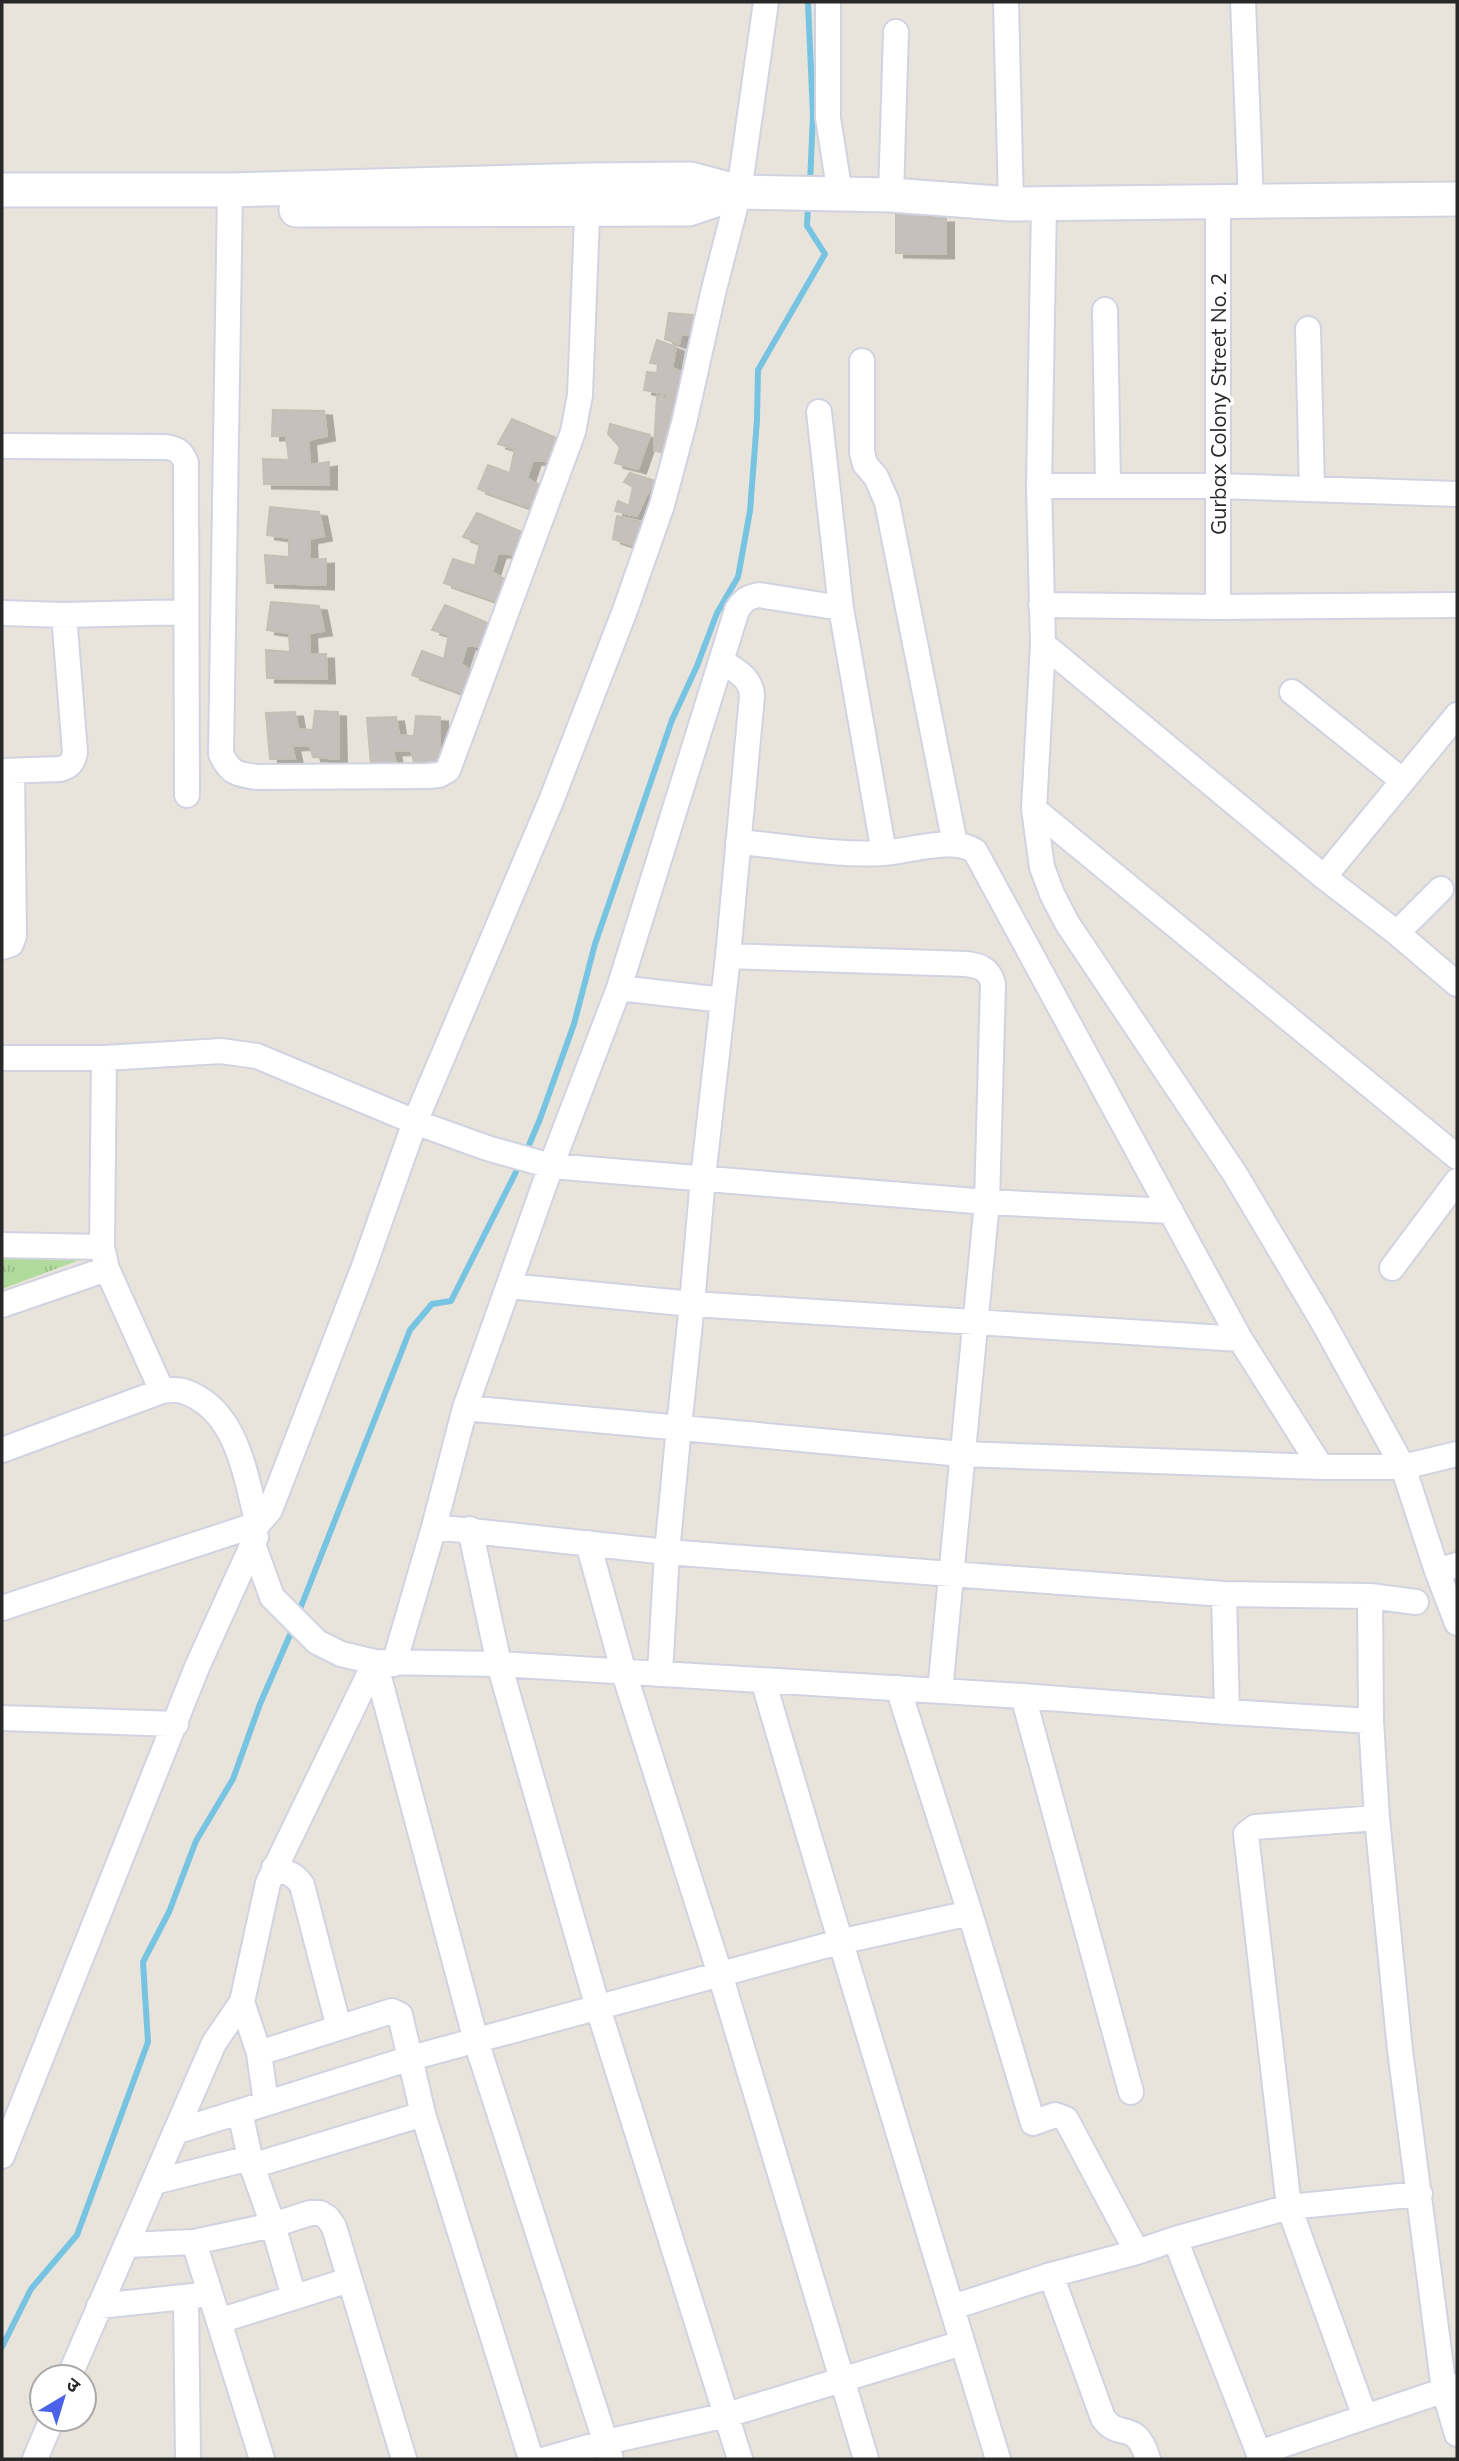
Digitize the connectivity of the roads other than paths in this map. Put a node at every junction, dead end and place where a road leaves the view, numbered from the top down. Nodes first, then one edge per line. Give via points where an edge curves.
1 (766, 2) edge
2 (828, 2) edge
3 (1006, 2) edge
4 (1243, 2) edge
5 (896, 32) dead end
6 (2, 190) edge
7 (739, 192) junction
8 (836, 194) junction
9 (587, 195) junction
10 (891, 195) junction
11 (1457, 199) edge
12 (229, 200) junction
13 (1219, 201) junction
14 (1251, 201) junction
15 (1011, 204) junction
16 (1044, 204) junction
17 (2, 212) edge
18 (1105, 310) dead end
19 (1308, 329) dead end
20 (862, 361) dead end
21 (819, 412) dead end
22 (2, 446) edge
23 (1039, 486) junction
24 (1108, 486) junction
25 (1217, 486) junction
26 (1312, 489) junction
27 (1457, 494) edge
28 (1041, 605) junction
29 (1457, 605) edge
30 (1218, 607) junction
31 (841, 608) junction
32 (186, 612) junction
33 (2, 613) edge
34 (64, 615) junction
35 (1043, 644) junction
36 (721, 661) junction
37 (1292, 692) dead end
38 (1457, 715) edge
39 (7, 771) edge
40 (1403, 781) junction
41 (187, 795) dead end
42 (1034, 809) junction
43 (738, 842) junction
44 (956, 844) junction
45 (884, 853) junction
46 (1324, 877) junction
47 (1441, 889) dead end
48 (1398, 933) junction
49 (2, 947) edge
50 (728, 956) junction
51 (1456, 982) edge
52 (619, 988) junction
53 (723, 1000) junction
54 (2, 1058) edge
55 (104, 1058) junction
56 (415, 1122) junction
57 (1457, 1157) edge
58 (540, 1163) junction
59 (703, 1178) junction
60 (1457, 1181) edge
61 (988, 1202) junction
62 (1171, 1211) junction
63 (2, 1245) edge
64 (104, 1258) junction
65 (1392, 1268) dead end
66 (509, 1286) junction
67 (692, 1304) junction
68 (2, 1305) edge
69 (976, 1322) junction
70 (1240, 1339) junction
71 (162, 1391) junction
72 (465, 1408) junction
73 (679, 1427) junction
74 (2, 1450) edge
75 (962, 1454) junction
76 (1457, 1454) edge
77 (1321, 1467) junction
78 (1403, 1467) junction
79 (434, 1527) junction
80 (259, 1528) junction
81 (470, 1530) junction
82 (588, 1543) junction
83 (667, 1552) junction
84 (1447, 1568) edge
85 (951, 1574) junction
86 (1224, 1594) junction
87 (1370, 1596) junction
88 (1416, 1602) dead end
89 (2, 1608) edge
90 (1457, 1623) edge
91 (385, 1663) junction
92 (499, 1664) junction
93 (624, 1673) junction
94 (660, 1674) junction
95 (763, 1680) junction
96 (898, 1688) junction
97 (940, 1691) junction
98 (1023, 1696) junction
99 (1227, 1712) junction
100 (2, 1718) edge
101 (1371, 1720) junction
102 (176, 1724) junction
103 (1377, 1818) junction
104 (274, 1868) junction
105 (970, 1913) junction
106 (839, 1942) junction
107 (720, 1974) junction
108 (243, 2002) junction
109 (598, 2008) junction
110 (339, 2028) junction
111 (476, 2041) junction
112 (259, 2053) junction
113 (411, 2058) junction
114 (1131, 2092) dead end
115 (266, 2104) junction
116 (240, 2112) junction
117 (423, 2114) junction
118 (175, 2132) junction
119 (2, 2156) edge
120 (251, 2162) junction
121 (154, 2182) junction
122 (1420, 2194) junction
123 (1289, 2207) junction
124 (273, 2225) junction
125 (1174, 2239) junction
126 (194, 2242) junction
127 (128, 2245) junction
128 (1137, 2252) junction
129 (1051, 2275) junction
130 (349, 2280) junction
131 (211, 2294) junction
132 (186, 2297) junction
133 (294, 2297) junction
134 (99, 2306) junction
135 (953, 2306) junction
136 (219, 2321) junction
137 (962, 2343) junction
138 (75, 2363) edge
139 (842, 2380) junction
140 (1451, 2388) edge
141 (727, 2415) junction
142 (1365, 2417) junction
143 (46, 2433) edge
144 (1457, 2434) edge
145 (608, 2451) edge
146 (1260, 2456) edge
147 (35, 2459) edge
148 (188, 2459) edge
149 (262, 2459) edge
150 (404, 2459) edge
151 (531, 2459) edge
152 (546, 2459) edge
153 (740, 2459) edge
154 (866, 2459) edge
155 (998, 2459) edge
156 (1148, 2459) edge

1 - 7 street
2 - 8 street via 828,118
3 - 15 street
4 - 14 street
5 - 10 street
6 - 12 street
7 - 8 street
7 - 9 street via 690,179
7 - 56 street via 673,467 645,556 551,801
8 - 10 street
9 - 12 street
9 - 12 street via 580,395 573,432 448,770 427,776 236,774 221,754
10 - 15 street
11 - 14 street
12 - 17 street
13 - 14 street
13 - 16 street
13 - 25 street, Gurbax Colony Street No. 2
15 - 16 street
16 - 23 street
18 - 24 street
19 - 26 street
20 - 44 street via 864,464 876,477 887,502
21 - 31 street
22 - 32 street via 166,447 183,454
23 - 24 street
23 - 28 street
24 - 25 street
25 - 26 street
25 - 30 street, Gurbax Colony Street No. 2
26 - 27 street
28 - 30 street
28 - 35 street
29 - 30 street
31 - 36 street via 750,596 737,610
31 - 45 street
32 - 34 street
32 - 41 street
33 - 34 street
34 - 39 street via 73,760 60,769
35 - 42 street
35 - 46 street
36 - 43 street via 752,687
36 - 52 street
37 - 40 street
38 - 40 street
39 - 49 street via 14,936 11,944
40 - 46 street
42 - 57 street
42 - 78 street via 1042,867 1067,923 1235,1174 1324,1322
43 - 45 street
43 - 50 street
44 - 45 street
44 - 62 street via 975,851
46 - 48 street
47 - 48 street
48 - 51 street
50 - 53 street
50 - 61 street via 967,964 990,973
52 - 53 street
52 - 58 street
53 - 59 street
54 - 55 street
55 - 56 street via 221,1051 257,1056
55 - 64 street
56 - 58 street
56 - 80 street via 340,1330
58 - 59 street
58 - 66 street
59 - 61 street
59 - 67 street
60 - 65 street
61 - 62 street
61 - 69 street
62 - 70 street
63 - 64 street
64 - 68 street
64 - 71 street
66 - 67 street
66 - 72 street
67 - 69 street
67 - 73 street
69 - 70 street
69 - 75 street
70 - 77 street
71 - 74 street
71 - 80 street via 182,1390 206,1402 224,1421 236,1444
72 - 73 street
72 - 79 street
73 - 75 street
73 - 83 street
75 - 77 street
75 - 85 street
76 - 78 street
77 - 78 street
78 - 84 street
79 - 81 street
79 - 91 street
80 - 89 street
80 - 91 street via 272,1597 317,1642 341,1654
80 - 102 street
81 - 82 street
81 - 92 street
82 - 83 street
82 - 93 street
83 - 85 street
83 - 94 street
84 - 90 street
85 - 86 street
85 - 97 street
86 - 87 street
86 - 99 street
87 - 88 street
87 - 101 street
91 - 92 street
91 - 104 street
91 - 111 street
92 - 93 street
92 - 109 street
93 - 94 street
93 - 107 street
94 - 95 street
95 - 96 street
95 - 106 street
96 - 97 street
96 - 105 street
97 - 98 street
98 - 99 street
98 - 114 street
99 - 101 street
100 - 102 street
101 - 103 street
102 - 119 street
103 - 122 street via 1399,2050
103 - 123 street via 1255,1827 1245,1834
104 - 108 street
104 - 110 street via 290,1873 302,1885
105 - 106 street
105 - 128 street via 1033,2123 1055,2115 1066,2119
106 - 107 street
106 - 135 street
107 - 109 street
107 - 139 street
108 - 112 street
108 - 118 street via 214,2043
109 - 111 street
109 - 141 street
110 - 112 street
110 - 113 street via 397,2013
111 - 113 street
111 - 145 street
112 - 115 street
113 - 115 street
113 - 117 street
115 - 116 street
116 - 118 street
116 - 120 street
117 - 120 street
117 - 151 street
118 - 121 street
120 - 121 street
120 - 124 street
121 - 127 street
122 - 123 street
122 - 140 street
123 - 125 street
123 - 142 street
124 - 126 street
124 - 130 street via 310,2213 328,2218
124 - 133 street
125 - 128 street
125 - 146 street
126 - 127 street
126 - 131 street
127 - 134 street
128 - 129 street
129 - 135 street
129 - 156 street via 1103,2418 1111,2427 1139,2438
130 - 133 street
130 - 150 street
131 - 132 street
131 - 136 street
132 - 134 street
132 - 148 street
133 - 136 street
134 - 138 street
135 - 137 street
136 - 149 street
137 - 139 street
137 - 155 street
139 - 141 street
139 - 154 street
140 - 142 street
140 - 144 street
141 - 145 street
141 - 153 street
142 - 146 street
143 - 147 street
145 - 152 street

